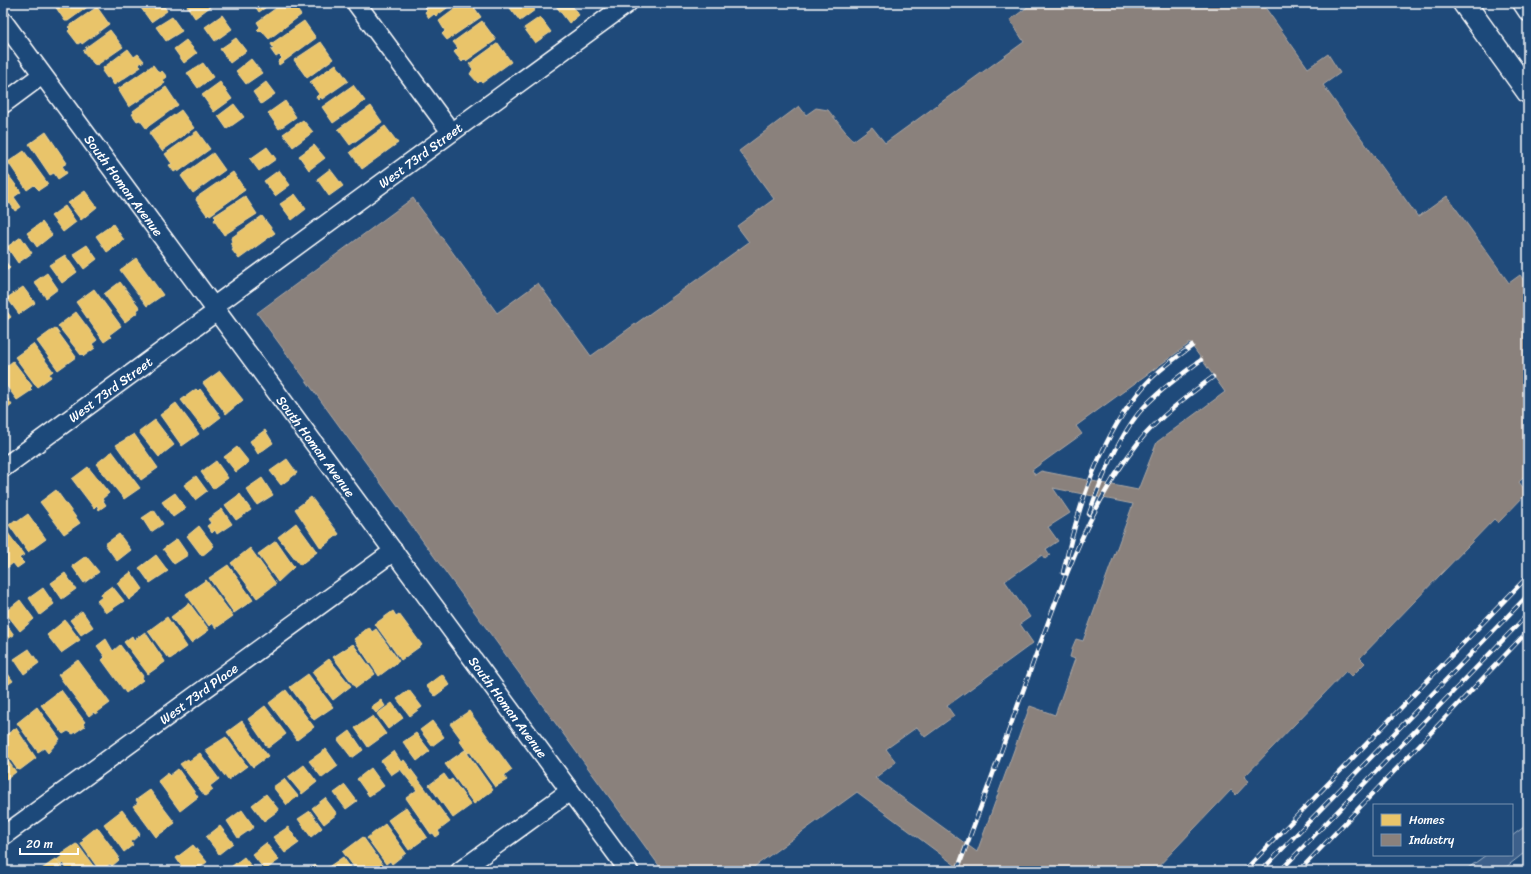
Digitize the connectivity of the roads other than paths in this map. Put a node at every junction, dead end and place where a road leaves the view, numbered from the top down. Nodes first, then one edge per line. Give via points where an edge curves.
1 (356, 3) edge
2 (628, 3) edge
3 (1464, 3) edge
4 (1522, 3) edge
5 (1528, 12) edge
6 (3, 21) edge
7 (42, 75) junction
8 (1528, 92) edge
9 (3, 104) edge
10 (451, 132) junction
11 (215, 309) junction
12 (3, 468) edge
13 (394, 551) junction
14 (570, 791) junction
15 (3, 836) edge
16 (460, 871) edge
17 (629, 871) edge

1 - 10 street
2 - 10 street, West 73rd Street
3 - 8 main road
4 - 5 street
6 - 7 street, South Homan Avenue
7 - 9 street
7 - 11 street, South Homan Avenue
10 - 11 street, West 73rd Street
11 - 12 street, West 73rd Street
11 - 13 street, South Homan Avenue
13 - 14 street, South Homan Avenue
13 - 15 street, West 73rd Place
14 - 16 street
14 - 17 street, South Homan Avenue

